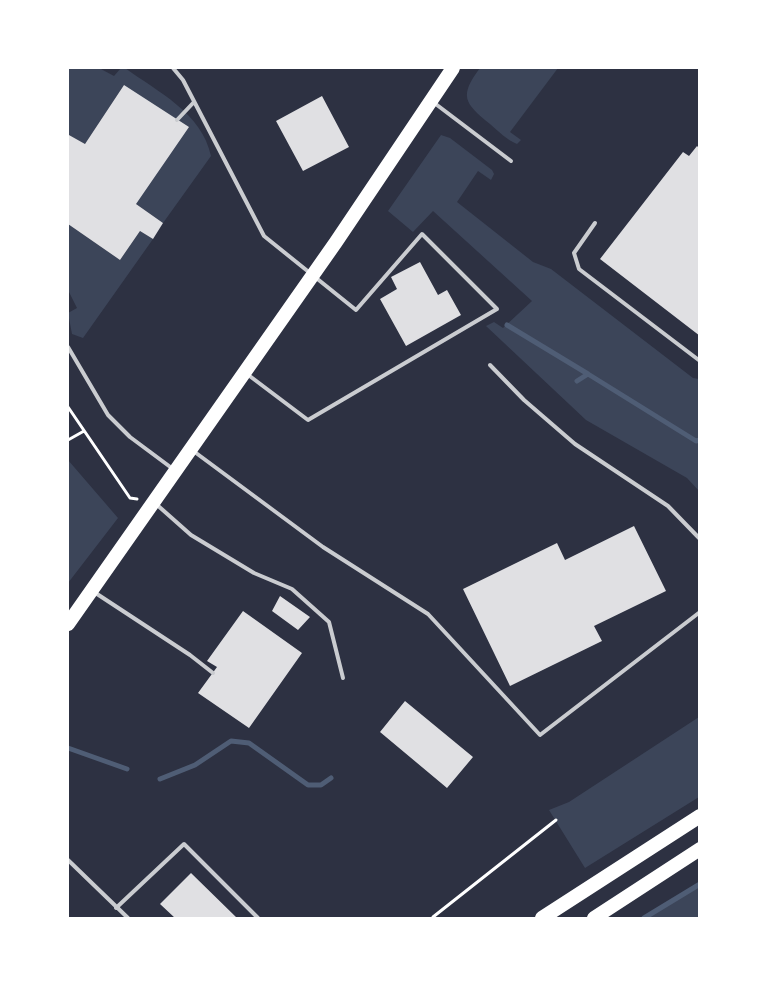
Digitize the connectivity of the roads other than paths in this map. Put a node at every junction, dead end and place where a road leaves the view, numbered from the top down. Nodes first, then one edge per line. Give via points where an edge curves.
1 (173, 68) edge
2 (453, 68) edge
3 (430, 100) junction
4 (194, 102) junction
5 (177, 120) dead end
6 (511, 161) dead end
7 (595, 223) dead end
8 (313, 273) junction
9 (68, 347) edge
10 (699, 361) edge
11 (490, 365) dead end
12 (244, 372) junction
13 (189, 448) junction
14 (175, 470) junction
15 (153, 502) junction
16 (699, 539) edge
17 (91, 590) junction
18 (699, 612) edge
19 (68, 624) edge
20 (213, 673) dead end
21 (343, 678) dead end
22 (699, 816) edge
23 (699, 849) edge
24 (68, 860) edge
25 (116, 908) junction
26 (128, 918) edge
27 (258, 918) edge
28 (542, 918) edge
29 (594, 918) edge

1 - 4 lane
2 - 3 main road
3 - 6 lane
3 - 8 main road
4 - 5 lane
4 - 8 lane via 264,236
7 - 10 lane via 574,253 579,269
8 - 12 main road
8 - 12 lane via 356,310 423,234 497,309 308,420
9 - 14 lane via 108,415 130,437
11 - 16 lane via 575,444 668,506
12 - 13 main road
13 - 14 main road
13 - 18 lane via 323,547 428,615 540,735
14 - 15 main road
15 - 17 main road
15 - 21 lane via 191,535 254,573 291,589 329,622
17 - 19 main road
17 - 20 lane
22 - 28 main road
23 - 29 main road
24 - 25 lane
25 - 26 lane
25 - 27 lane via 184,844

